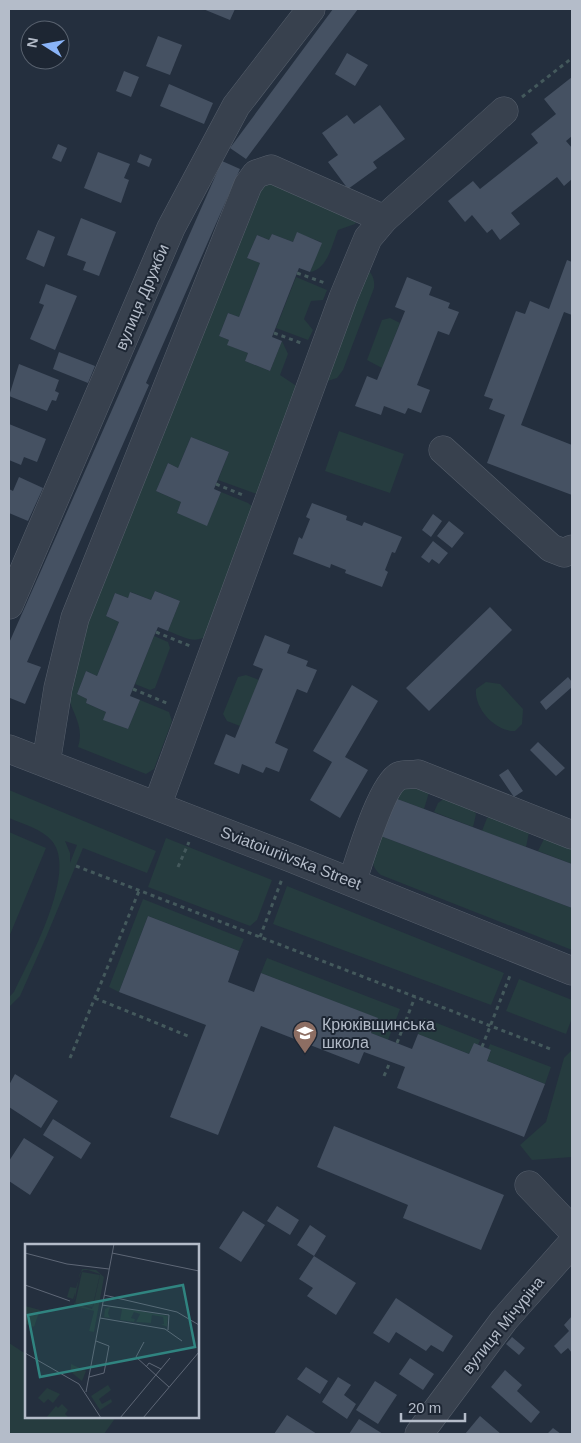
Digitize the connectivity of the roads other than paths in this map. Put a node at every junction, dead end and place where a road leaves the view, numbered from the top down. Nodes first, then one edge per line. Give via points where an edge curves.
1 (311, 9) edge
2 (504, 111) road end
3 (384, 219) junction
4 (443, 450) dead end
5 (572, 549) edge
6 (9, 605) edge
7 (9, 749) edge
8 (46, 763) junction
9 (157, 806) junction
10 (572, 835) edge
11 (352, 882) junction
12 (572, 971) edge
13 (528, 1185) dead end
14 (572, 1230) edge
15 (572, 1243) edge
16 (419, 1434) edge

1 - 6 street, вулиця Дружби via 236,106 171,228
2 - 3 street
3 - 8 street via 271,169 256,174 248,185 75,618 58,688
3 - 9 street via 368,238 323,351
4 - 5 street via 551,548 564,553
7 - 8 street, Sviatoiuriivska Street
8 - 9 street, Sviatoiuriivska Street
9 - 11 street, Sviatoiuriivska Street
10 - 11 street via 418,774 398,776 381,800
11 - 12 street, Sviatoiuriivska Street
13 - 14 street
15 - 16 street, вулиця Мічуріна via 504,1320

